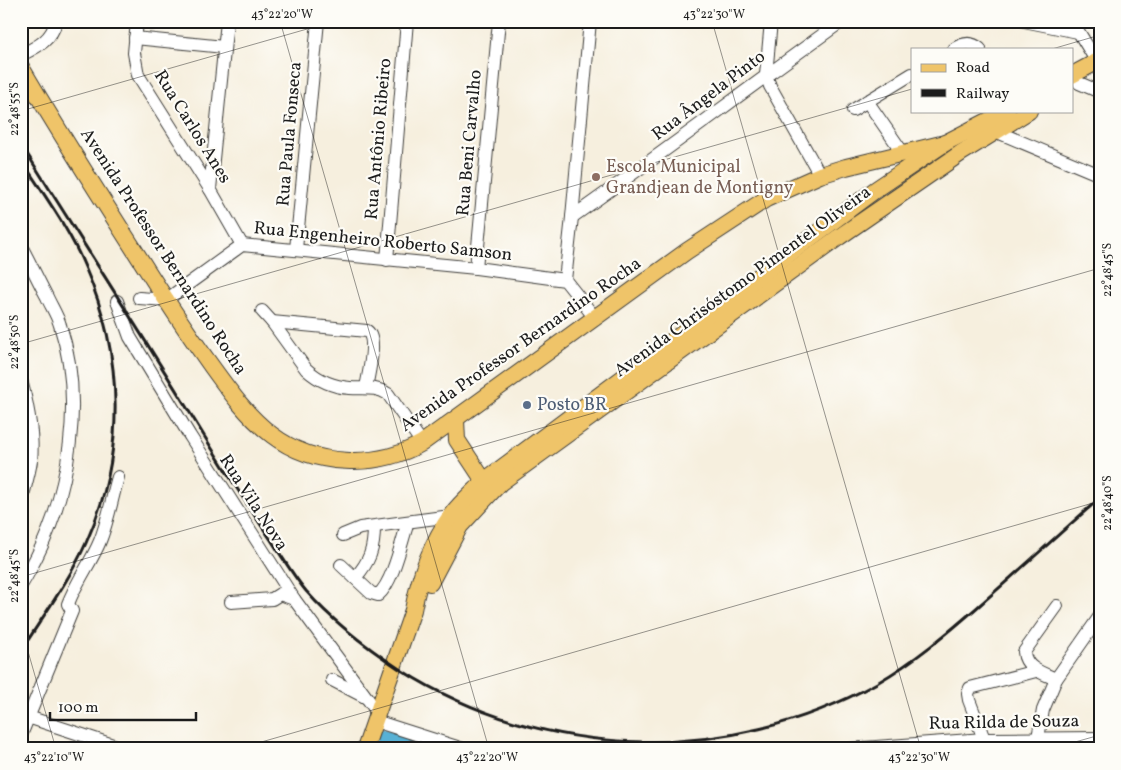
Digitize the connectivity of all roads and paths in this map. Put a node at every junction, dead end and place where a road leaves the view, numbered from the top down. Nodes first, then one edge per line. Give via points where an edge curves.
1 (56, 21) edge
2 (137, 21) edge
3 (227, 21) edge
4 (318, 21) edge
5 (407, 21) edge
6 (499, 21) edge
7 (590, 21) edge
8 (771, 21) edge
9 (842, 21) edge
10 (1024, 21) edge
11 (1075, 27) edge
12 (135, 38) junction
13 (224, 47) junction
14 (956, 48) edge
15 (978, 48) edge
16 (21, 55) edge
17 (1099, 64) edge
18 (21, 67) edge
19 (766, 75) junction
20 (911, 75) edge
21 (1074, 82) edge
22 (1100, 92) edge
23 (867, 101) junction
24 (853, 110) dead end
25 (1005, 112) edge
26 (1026, 112) edge
27 (995, 131) junction
28 (945, 143) junction
29 (903, 153) junction
30 (846, 167) junction
31 (820, 175) junction
32 (1100, 175) edge
33 (210, 189) junction
34 (875, 190) junction
35 (572, 217) junction
36 (848, 230) junction
37 (242, 245) junction
38 (21, 246) edge
39 (296, 250) junction
40 (386, 260) junction
41 (476, 268) junction
42 (565, 280) junction
43 (138, 298) dead end
44 (166, 300) junction
45 (117, 301) dead end
46 (262, 311) dead end
47 (595, 318) junction
48 (272, 322) junction
49 (21, 380) edge
50 (366, 388) junction
51 (456, 420) junction
52 (428, 439) junction
53 (457, 440) junction
54 (118, 476) dead end
55 (484, 481) junction
56 (500, 483) junction
57 (21, 503) edge
58 (451, 516) junction
59 (408, 522) junction
60 (374, 526) junction
61 (344, 535) dead end
62 (341, 566) dead end
63 (355, 578) junction
64 (21, 585) edge
65 (294, 599) junction
66 (231, 602) dead end
67 (1057, 606) dead end
68 (413, 610) junction
69 (1100, 616) edge
70 (1036, 671) junction
71 (1056, 679) junction
72 (332, 680) dead end
73 (367, 699) junction
74 (28, 717) junction
75 (375, 720) junction
76 (21, 735) edge
77 (984, 738) junction
78 (1100, 738) edge
79 (89, 743) edge
80 (1037, 744) edge
81 (366, 747) edge
82 (125, 749) edge
83 (463, 749) edge
84 (849, 749) edge

1 - 16 street via 49,38
2 - 12 street, Rua Carlos Anes
3 - 13 street
4 - 39 street, Rua Paula Fonseca
5 - 40 street, Rua Antônio Ribeiro
6 - 41 street, Rua Beni Carvalho
7 - 35 street
8 - 19 street
9 - 19 street, Rua Ângela Pinto
10 - 11 street
11 - 17 street
12 - 13 street
12 - 33 street, Rua Carlos Anes via 138,75
13 - 33 street
14 - 15 street via 965,43
17 - 21 main road
18 - 44 main road, Avenida Professor Bernardino Rocha
19 - 31 street
19 - 35 street, Rua Ângela Pinto
20 - 23 street
21 - 22 street
23 - 24 street
23 - 29 street
25 - 28 main road, Avenida Chrisóstomo Pimentel Oliveira
26 - 27 main road, Avenida Chrisóstomo Pimentel Oliveira
27 - 32 street
27 - 36 main road, Avenida Chrisóstomo Pimentel Oliveira
28 - 29 main road, Avenida Professor Bernardino Rocha
28 - 34 main road, Avenida Chrisóstomo Pimentel Oliveira
29 - 30 main road, Avenida Professor Bernardino Rocha
30 - 31 main road, Avenida Professor Bernardino Rocha
30 - 34 main road via 864,170 870,175
31 - 47 main road, Avenida Professor Bernardino Rocha via 742,213
33 - 37 street, Rua Carlos Anes
34 - 36 main road via 871,206
34 - 55 main road, Avenida Chrisóstomo Pimentel Oliveira
35 - 42 street
36 - 56 main road, Avenida Chrisóstomo Pimentel Oliveira
37 - 39 street, Rua Engenheiro Roberto Samson
37 - 44 street, Rua Engenheiro Roberto Samson
38 - 64 street via 60,324 72,398 65,474 59,500 49,531
39 - 40 street, Rua Engenheiro Roberto Samson
40 - 41 street, Rua Engenheiro Roberto Samson
41 - 42 street, Rua Engenheiro Roberto Samson
42 - 47 street
43 - 44 street
44 - 52 main road, Avenida Professor Bernardino Rocha via 235,399 254,420 288,446 325,458 364,461 400,454
45 - 65 street, Rua Vila Nova via 130,337
46 - 48 street
47 - 51 main road, Avenida Professor Bernardino Rocha
48 - 50 street via 313,375 337,386
48 - 50 street via 367,331 373,343
49 - 57 street via 32,443
50 - 52 street via 381,389 388,394
51 - 52 main road, Avenida Professor Bernardino Rocha
51 - 53 main road
52 - 53 main road via 441,435
53 - 55 main road
54 - 74 street via 101,539 68,604 72,611
55 - 56 main road
55 - 58 main road, Avenida Chrisóstomo Pimentel Oliveira
56 - 68 main road, Avenida Chrisóstomo Pimentel Oliveira via 460,526
58 - 59 street
58 - 68 main road, Avenida Chrisóstomo Pimentel Oliveira via 431,553
59 - 60 street
59 - 63 street via 385,587 378,594 371,593
60 - 61 street
60 - 63 street via 371,554
62 - 63 street
65 - 66 street via 280,594 272,599
65 - 73 street, Rua Vila Nova
67 - 70 street via 1024,652 1026,660
68 - 75 main road
69 - 71 street
70 - 71 street
70 - 77 street via 970,688 969,700
71 - 80 street via 1043,710
72 - 73 street
73 - 75 street, Rua Vila Nova
74 - 76 street
74 - 79 street
75 - 81 main road
75 - 83 street
77 - 80 street, Rua Rilda de Souza
77 - 84 street, Rua Rilda de Souza
78 - 80 street, Rua Rilda de Souza
79 - 82 street

